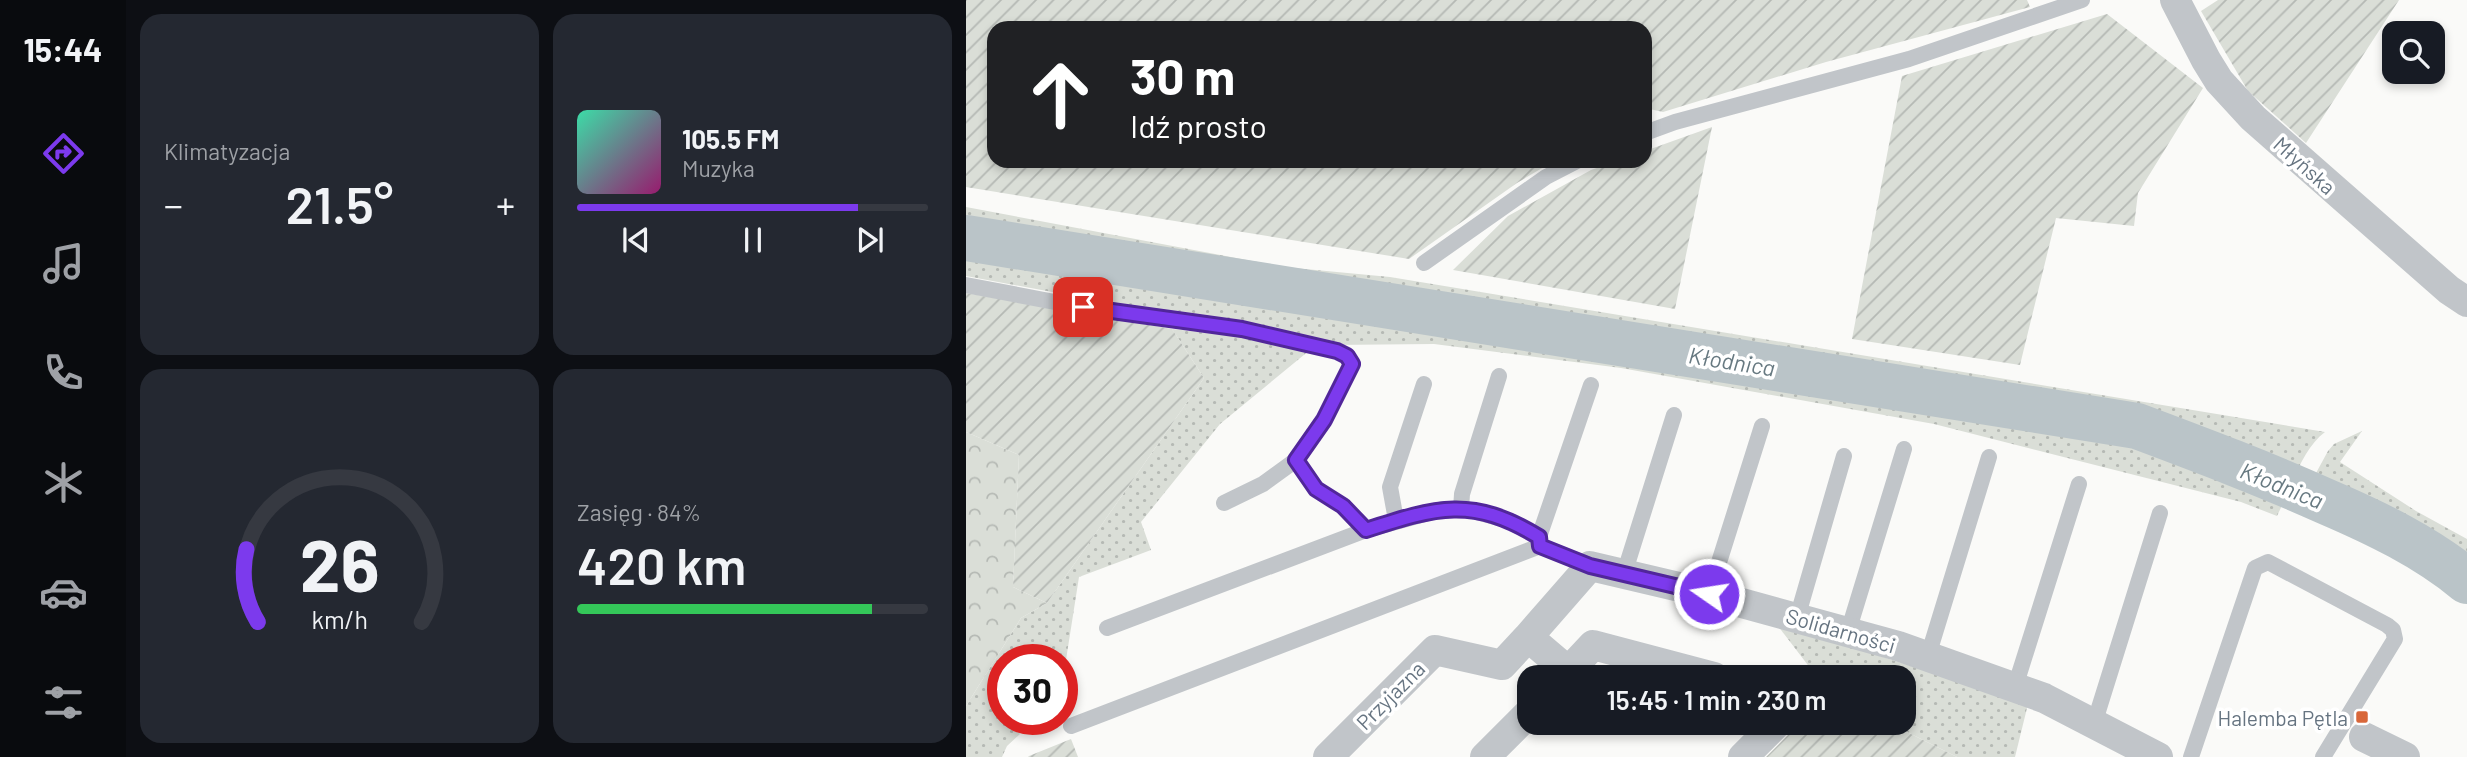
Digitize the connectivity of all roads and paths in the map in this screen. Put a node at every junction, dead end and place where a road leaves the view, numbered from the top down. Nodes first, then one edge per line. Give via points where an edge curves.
1 (2175, 0) edge
2 (2074, 1) edge
3 (1652, 130) edge
4 (1563, 168) edge
5 (1424, 262) dead end
6 (966, 285) edge
7 (2467, 302) edge
8 (1499, 376) dead end
9 (1424, 384) dead end
10 (1591, 385) dead end
11 (1674, 415) dead end
12 (1762, 426) dead end
13 (1904, 449) dead end
14 (1844, 456) dead end
15 (1989, 457) dead end
16 (1296, 460) junction
17 (2079, 484) dead end
18 (1224, 503) dead end
19 (1461, 509) junction
20 (2160, 513) dead end
21 (1396, 520) junction
22 (1366, 530) junction
23 (1539, 542) junction
24 (1590, 566) junction
25 (1624, 574) junction
26 (1709, 594) junction
27 (1797, 618) junction
28 (1107, 628) dead end
29 (1847, 632) junction
30 (1528, 637) junction
31 (1928, 656) junction
32 (1557, 665) edge
33 (1574, 665) edge
34 (1669, 665) edge
35 (2015, 687) junction
36 (1078, 723) edge
37 (2094, 724) junction
38 (1517, 725) edge
39 (1765, 735) edge
40 (2364, 737) dead end
41 (1328, 757) edge
42 (1485, 757) edge
43 (1743, 757) edge
44 (2158, 757) edge
45 (2191, 757) edge
46 (2323, 757) edge
47 (2405, 757) edge

1 - 7 street, Młyńska via 2219,81 2253,118
2 - 3 lane via 1909,59
4 - 5 lane
6 - 16 lane via 1242,329 1347,356 1352,364 1324,420
8 - 19 lane
9 - 21 lane via 1390,487
10 - 23 lane
11 - 25 lane
12 - 26 lane
13 - 29 lane
14 - 27 lane
15 - 31 lane
16 - 18 lane via 1263,484
16 - 22 lane via 1316,489 1343,506
17 - 35 lane
19 - 21 lane
19 - 23 lane via 1513,522
20 - 37 lane
21 - 22 lane
22 - 28 lane
23 - 24 lane
23 - 36 lane
24 - 25 street, Solidarności
24 - 30 street, Przyjazna
25 - 26 street, Solidarności
26 - 27 street, Solidarności
27 - 29 street, Solidarności
29 - 31 street, Solidarności
30 - 32 street
30 - 41 street, Przyjazna via 1502,665 1435,650
31 - 35 street, Solidarności
33 - 34 street via 1593,645
35 - 37 street, Solidarności
37 - 44 street, Solidarności
38 - 42 street
39 - 43 street
40 - 47 street
45 - 46 lane via 2255,568 2268,562 2393,630 2395,639

